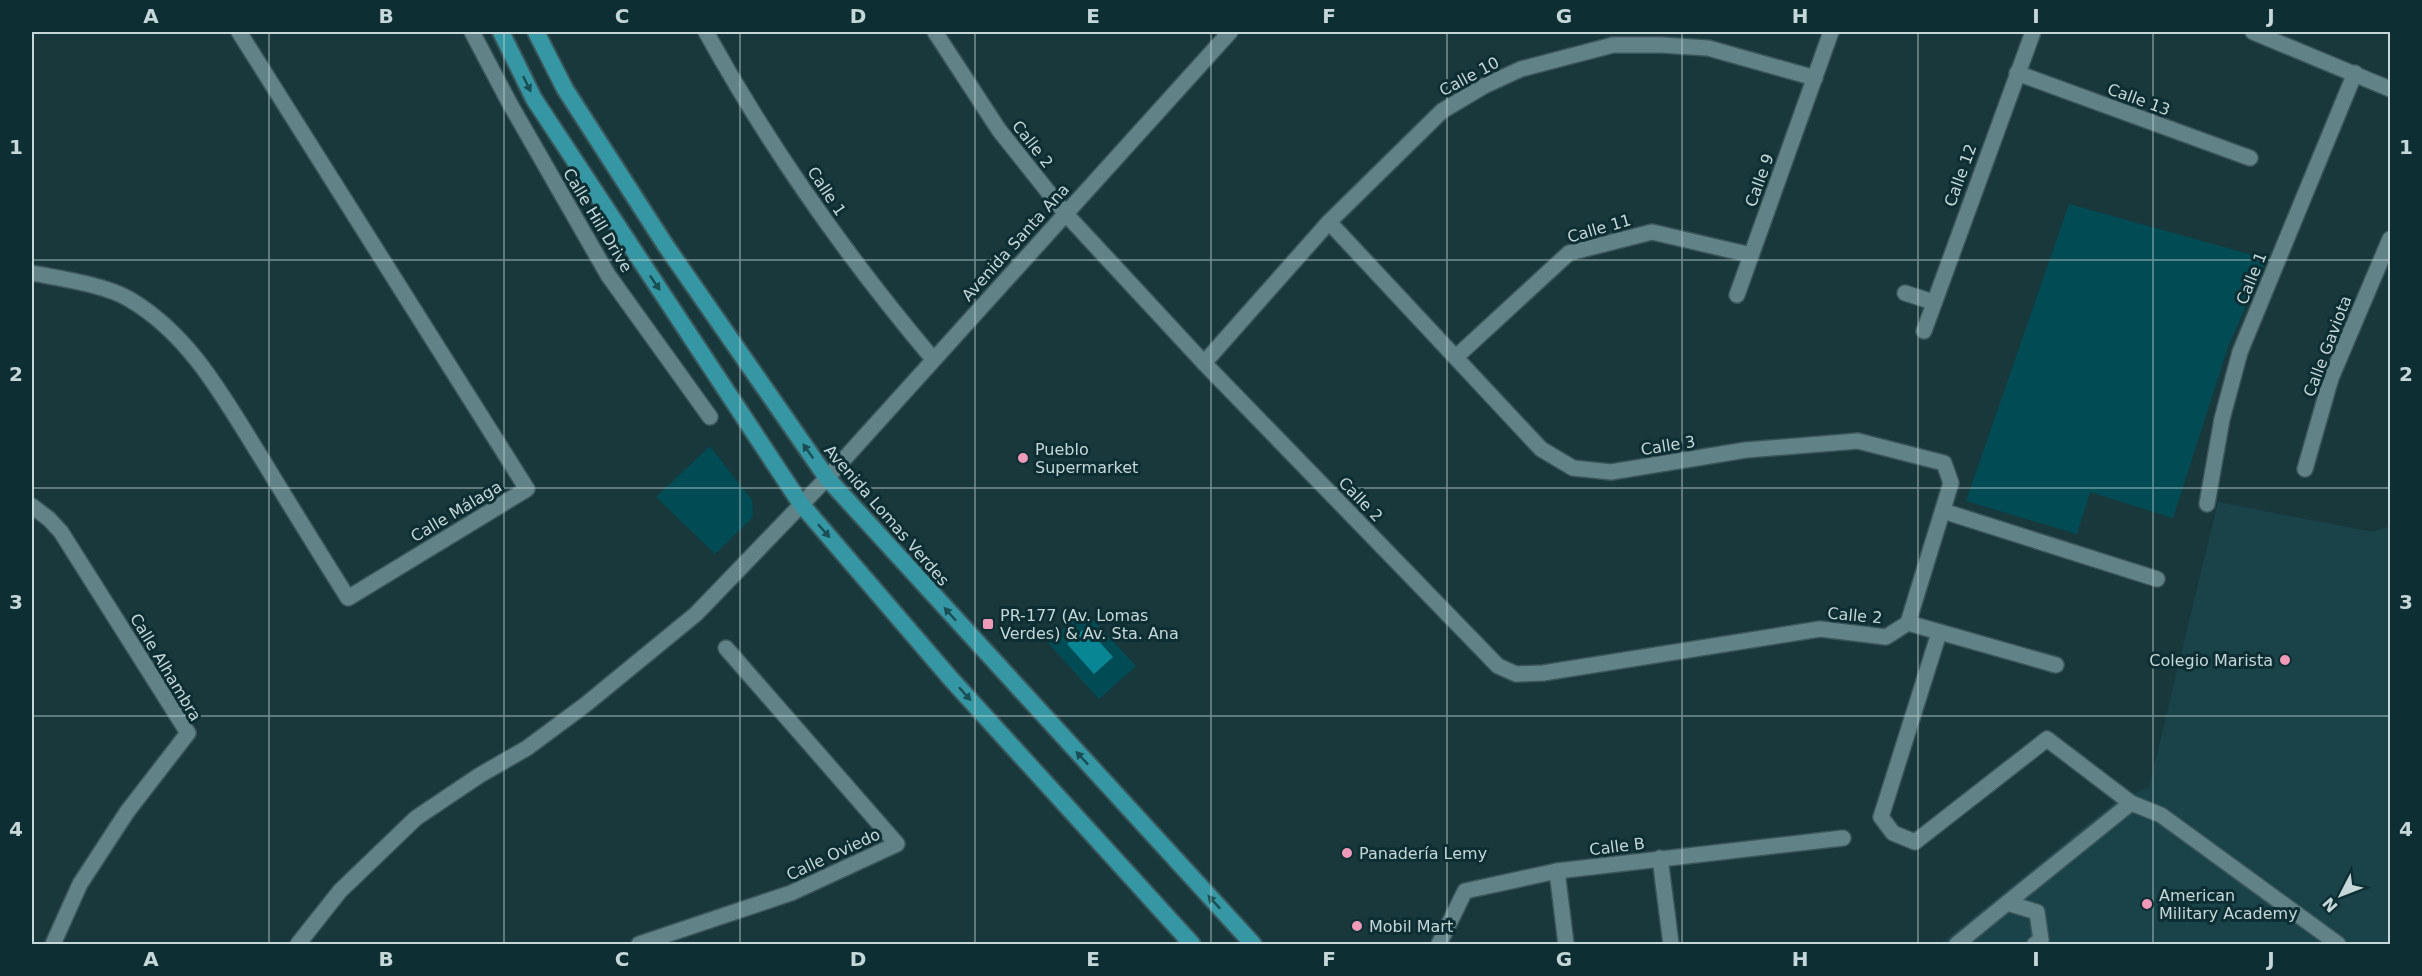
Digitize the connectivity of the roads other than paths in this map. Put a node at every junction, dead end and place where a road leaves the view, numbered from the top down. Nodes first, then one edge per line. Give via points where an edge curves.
1 (238, 32) edge
2 (472, 32) edge
3 (501, 32) edge
4 (536, 32) edge
5 (706, 32) edge
6 (1230, 32) edge
7 (1831, 32) edge
8 (2032, 32) edge
9 (2253, 32) edge
10 (939, 33) edge
11 (2017, 73) junction
12 (2355, 73) junction
13 (1815, 78) junction
14 (2391, 89) edge
15 (2250, 158) dead end
16 (1065, 213) junction
17 (1329, 222) junction
18 (2391, 239) edge
19 (1751, 255) junction
20 (32, 273) edge
21 (1905, 292) dead end
22 (1737, 295) dead end
23 (1933, 302) junction
24 (1924, 332) dead end
25 (1456, 357) junction
26 (933, 359) junction
27 (1204, 363) junction
28 (710, 417) dead end
29 (2305, 469) dead end
30 (827, 478) junction
31 (801, 504) junction
32 (2207, 504) dead end
33 (32, 506) edge
34 (1943, 511) junction
35 (2157, 579) dead end
36 (1908, 623) junction
37 (1939, 633) junction
38 (726, 648) dead end
39 (2056, 666) dead end
40 (2131, 803) junction
41 (1844, 838) dead end
42 (1660, 858) junction
43 (1557, 871) junction
44 (2007, 903) junction
45 (53, 945) edge
46 (298, 945) edge
47 (639, 945) edge
48 (1192, 945) edge
49 (1253, 945) edge
50 (1439, 945) edge
51 (1566, 945) edge
52 (1671, 945) edge
53 (1957, 945) edge
54 (2035, 945) edge
55 (2338, 945) edge

1 - 20 street, Calle Málaga via 527,489 348,598 209,375 177,336 126,297
2 - 28 street, Calle Hill Drive via 608,274
3 -> 31 highway via 534,99
30 -> 4 highway, Avenida Lomas Verdes via 666,246 565,88
5 - 26 street, Calle 1 via 737,88 817,210 876,292
6 - 16 street, Avenida Santa Ana
7 - 13 street, Calle 9
8 - 11 street, Calle 12
9 - 12 street
10 - 16 street, Calle 2 via 999,130
11 - 15 street, Calle 13
11 - 23 street, Calle 12
12 - 14 street
12 - 32 street, Calle 1 via 2240,352 2222,419
13 - 17 street, Calle 10 via 1708,48 1661,45 1613,45 1521,69 1442,111
13 - 19 street, Calle 9
16 - 26 street, Avenida Santa Ana
16 - 27 street, Calle 2
17 - 25 street, Calle 3
17 - 27 street, Calle 10
18 - 29 street, Calle Gaviota via 2331,378
19 - 22 street, Calle 9
19 - 25 street, Calle 11 via 1652,232 1569,253
21 - 23 street
23 - 24 street, Calle 12
25 - 34 street, Calle 3 via 1541,448 1573,468 1611,472 1746,450 1858,441 1944,463 1952,483
26 - 30 street, Avenida Santa Ana
27 - 36 street, Calle 2 via 1498,666 1516,674 1820,629 1886,637
30 - 31 street, Avenida Santa Ana
49 -> 30 highway, Avenida Lomas Verdes
31 - 46 street, Avenida Santa Ana via 696,614 585,705 527,748 416,818 340,891
31 -> 48 highway via 951,679
33 - 45 street, Calle Alhambra via 61,532 188,733 127,812 80,884
34 - 35 street
34 - 36 street, Calle 3
36 - 37 street
37 - 39 street
37 - 40 street via 1881,817 1893,833 1915,842 2048,739
38 - 47 street, Calle Oviedo via 897,844 791,893
40 - 44 street
40 - 55 street via 2161,815
41 - 42 street, Calle B
42 - 43 street, Calle B
42 - 52 street
43 - 50 street, Calle B via 1466,891
43 - 51 street
44 - 53 street
44 - 54 street via 2037,912 2041,940

